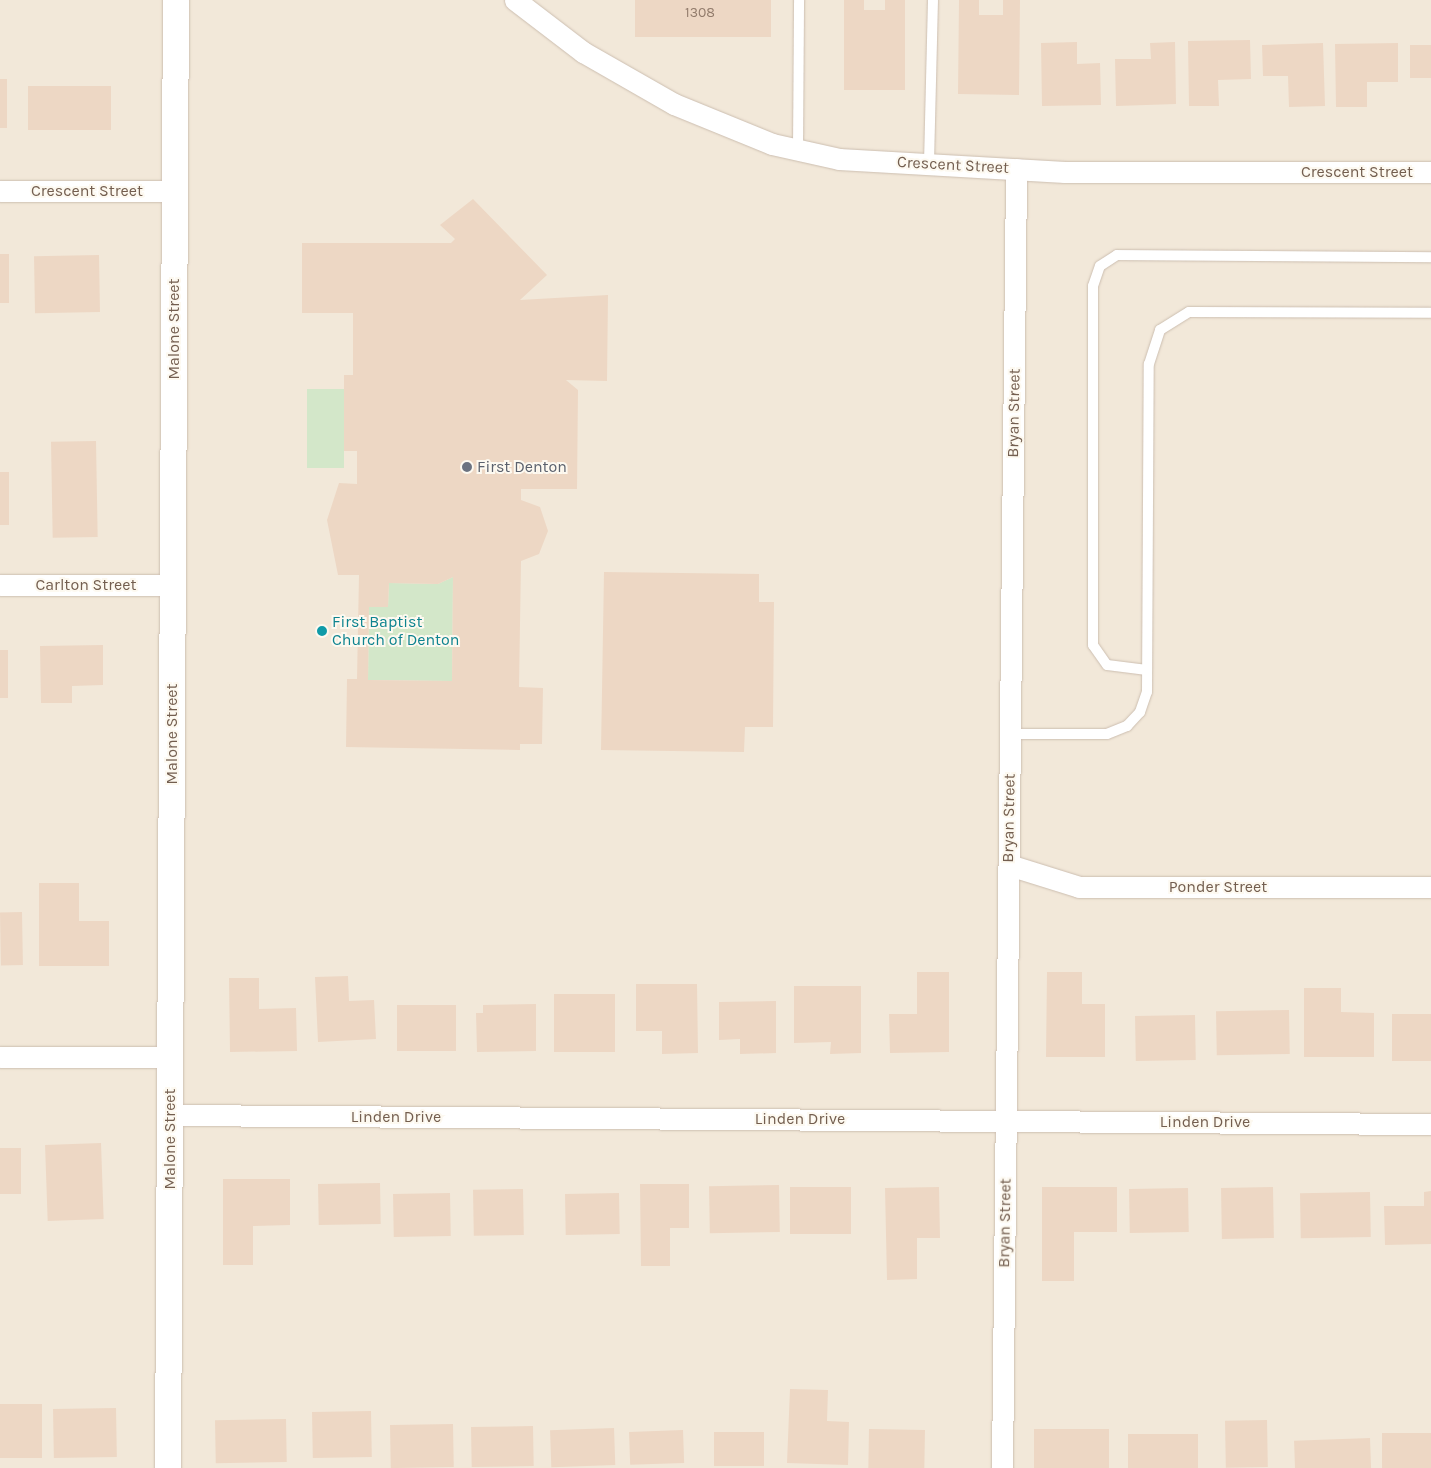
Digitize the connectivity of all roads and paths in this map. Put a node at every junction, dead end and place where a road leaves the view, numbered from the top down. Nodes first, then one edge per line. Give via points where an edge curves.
1 (176, 0) edge
2 (516, 0) edge
3 (799, 0) edge
4 (933, 0) edge
5 (798, 150) junction
6 (929, 163) junction
7 (1016, 168) junction
8 (1431, 172) edge
9 (0, 191) edge
10 (175, 191) junction
11 (1431, 257) edge
12 (1431, 313) edge
13 (0, 585) edge
14 (173, 585) junction
15 (1147, 670) junction
16 (1010, 734) junction
17 (1009, 865) junction
18 (1431, 887) edge
19 (0, 1057) edge
20 (170, 1057) junction
21 (170, 1115) junction
22 (1006, 1121) junction
23 (1431, 1124) edge
24 (168, 1468) edge
25 (1002, 1468) edge

1 - 10 street, Malone Street
2 - 5 street, Crescent Street via 583,52 643,88 772,144
3 - 5 lane
4 - 6 lane
5 - 6 street, Crescent Street via 839,159
6 - 7 street, Crescent Street
7 - 8 street, Crescent Street
7 - 16 street, Bryan Street
9 - 10 street, Crescent Street
10 - 14 street, Malone Street
11 - 15 lane via 1117,255 1100,266 1093,286 1093,644 1107,665
12 - 15 lane via 1189,312 1160,330 1149,364
13 - 14 street, Carlton Street
14 - 20 street, Malone Street
15 - 16 lane via 1140,712 1128,726 1088,737
16 - 17 street, Bryan Street
17 - 18 street, Ponder Street via 1080,887
17 - 22 street, Bryan Street
19 - 20 street
20 - 21 street, Malone Street
21 - 22 street, Linden Drive
21 - 24 street, Malone Street
22 - 23 street, Linden Drive
22 - 25 street, Bryan Street

